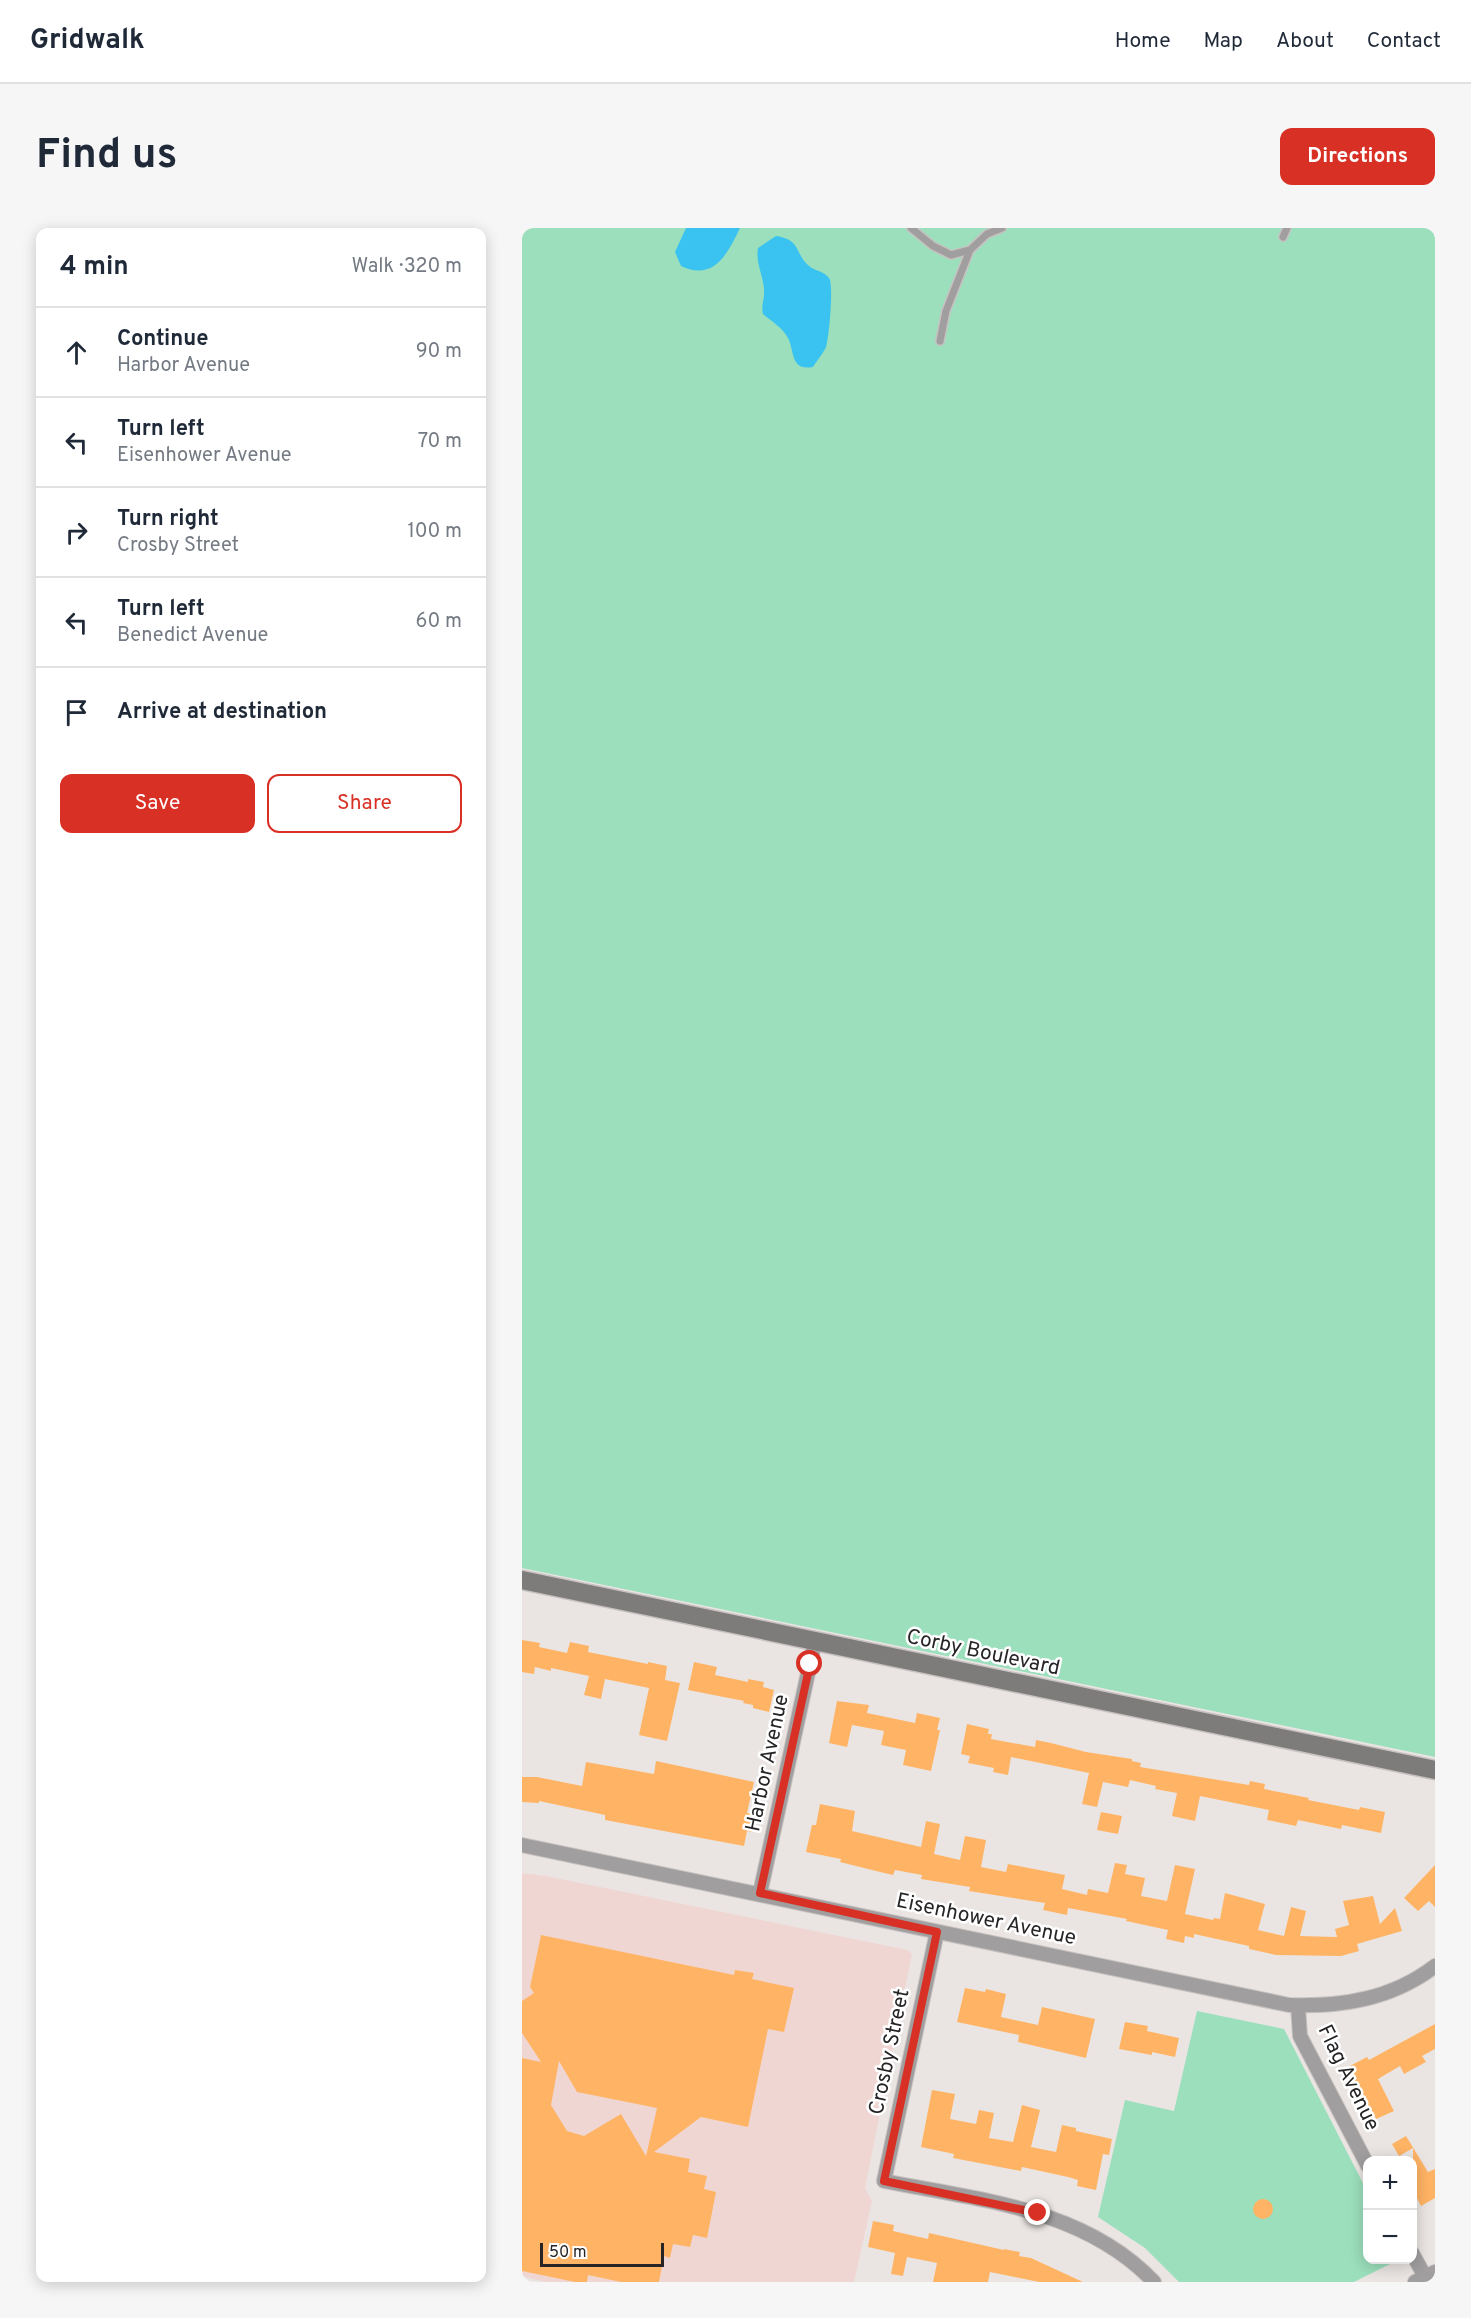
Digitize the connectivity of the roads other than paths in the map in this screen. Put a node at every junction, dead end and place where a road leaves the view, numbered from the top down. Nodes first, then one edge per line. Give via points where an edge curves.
1 (911, 228) edge
2 (1002, 228) edge
3 (1287, 228) edge
4 (1283, 237) dead end
5 (970, 250) junction
6 (940, 341) dead end
7 (522, 1580) edge
8 (815, 1641) junction
9 (1435, 1770) edge
10 (522, 1845) edge
11 (760, 1893) junction
12 (937, 1932) junction
13 (1435, 1965) edge
14 (1298, 2006) junction
15 (1363, 2156) edge
16 (1417, 2261) edge
17 (1426, 2278) edge
18 (1154, 2282) edge

1 - 5 lane via 951,255
2 - 5 lane via 987,234
3 - 4 lane
5 - 6 lane via 946,311
7 - 8 street, Corby Boulevard
8 - 9 street, Corby Boulevard
8 - 11 street, Harbor Avenue
10 - 11 street, Eisenhower Avenue
11 - 12 street, Eisenhower Avenue
12 - 14 street, Eisenhower Avenue
12 - 18 street, Crosby Street via 884,2181 1064,2221 1118,2249
13 - 14 street, Eisenhower Avenue via 1388,1992 1358,2002
14 - 15 street, Flag Avenue via 1300,2036
16 - 17 street

